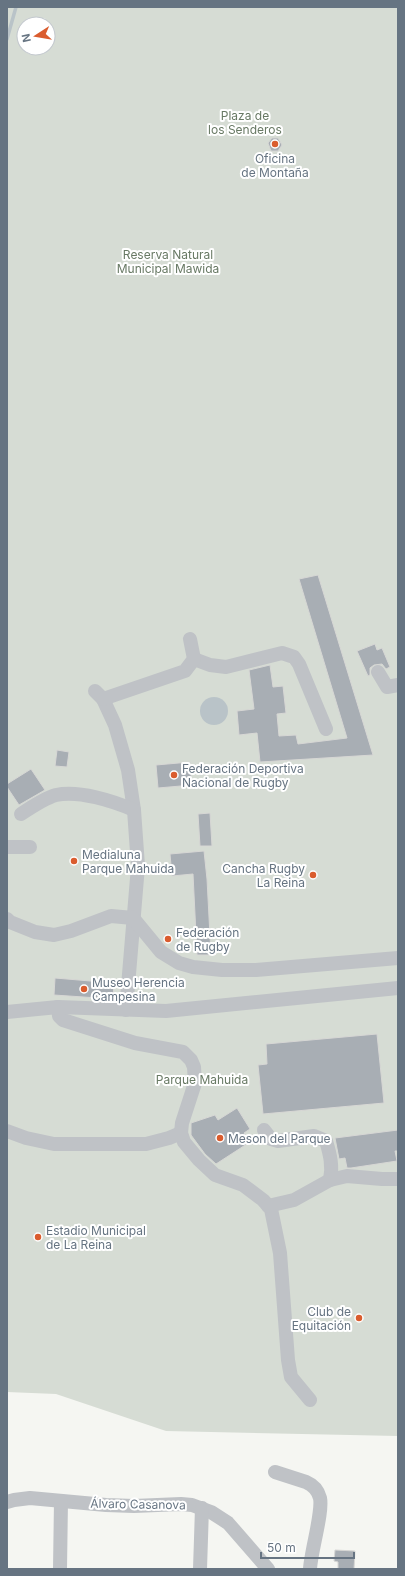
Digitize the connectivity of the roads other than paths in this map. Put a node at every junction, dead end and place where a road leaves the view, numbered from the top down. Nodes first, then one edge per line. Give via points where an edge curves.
1 (190, 639) dead end
2 (194, 659) junction
3 (378, 672) dead end
4 (398, 685) edge
5 (326, 729) dead end
6 (134, 810) junction
7 (20, 814) dead end
8 (7, 847) edge
9 (30, 847) dead end
10 (133, 918) junction
11 (7, 919) edge
12 (398, 958) edge
13 (398, 988) edge
14 (58, 1007) junction
15 (126, 1010) junction
16 (7, 1012) edge
17 (264, 1130) dead end
18 (7, 1131) edge
19 (181, 1133) junction
20 (398, 1179) edge
21 (330, 1180) junction
22 (268, 1206) junction
23 (310, 1400) dead end
24 (275, 1472) dead end
25 (61, 1501) junction
26 (7, 1502) edge
27 (202, 1508) junction
28 (60, 1569) edge
29 (200, 1569) edge
30 (268, 1569) edge
31 (310, 1569) edge

1 - 2 street
2 - 5 street via 210,665 226,666 282,653 294,657
2 - 6 street via 185,671 99,695 116,725 128,770
3 - 4 street via 387,687
6 - 7 street via 80,794 56,795
6 - 10 street via 138,866
8 - 9 street
10 - 11 street via 111,916 54,935 35,932
10 - 12 street via 161,952 179,963 193,967 256,970
10 - 15 street
13 - 15 street via 166,1012
14 - 15 street
14 - 16 street
14 - 19 street via 59,1016 63,1020 135,1042 183,1052 191,1060 195,1083 182,1122
17 - 21 street via 271,1139 278,1141 314,1136 326,1141 332,1171
18 - 19 street via 54,1144 146,1144
19 - 22 street via 184,1142 204,1165 216,1174 243,1184
20 - 21 street via 347,1176
21 - 22 street via 294,1200
22 - 23 street via 276,1225 280,1253 291,1377
24 - 31 street via 311,1484 318,1493 320,1508
25 - 26 street, Álvaro Casanova via 22,1498
25 - 27 street, Álvaro Casanova via 134,1506 181,1504
25 - 28 street
27 - 29 street
27 - 30 street, Álvaro Casanova via 228,1523

